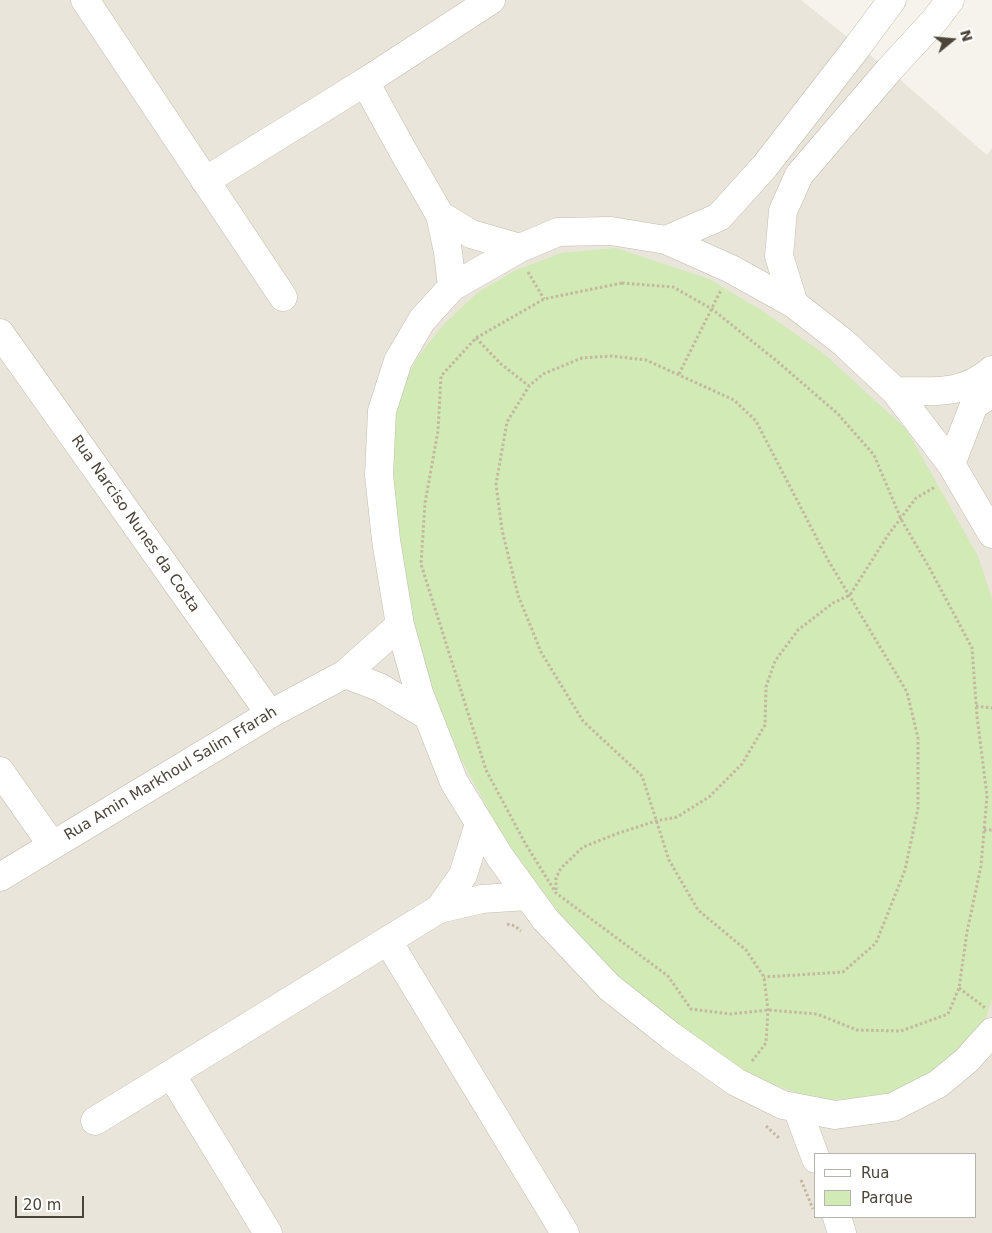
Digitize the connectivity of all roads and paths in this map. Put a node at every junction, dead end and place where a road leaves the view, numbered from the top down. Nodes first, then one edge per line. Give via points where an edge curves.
1 (85, 0) edge
2 (491, 0) edge
3 (892, 0) edge
4 (950, 0) edge
5 (365, 82) junction
6 (786, 139) junction
7 (811, 161) junction
8 (205, 181) junction
9 (440, 215) junction
10 (666, 240) junction
11 (520, 248) junction
12 (731, 269) junction
13 (452, 287) junction
14 (283, 297) dead end
15 (544, 299) junction
16 (794, 304) junction
17 (712, 309) junction
18 (0, 333) edge
19 (476, 338) junction
20 (679, 374) junction
21 (988, 385) edge
22 (529, 386) junction
23 (895, 391) junction
24 (951, 464) junction
25 (968, 493) junction
26 (901, 519) junction
27 (992, 534) edge
28 (850, 595) junction
29 (400, 625) junction
30 (345, 674) junction
31 (976, 706) junction
32 (992, 708) edge
33 (270, 714) junction
34 (428, 716) junction
35 (0, 771) edge
36 (656, 821) junction
37 (480, 824) junction
38 (984, 830) junction
39 (992, 830) edge
40 (52, 845) junction
41 (0, 877) edge
42 (556, 893) junction
43 (528, 896) junction
44 (439, 910) junction
45 (388, 941) junction
46 (764, 977) junction
47 (959, 988) junction
48 (768, 1010) junction
49 (989, 1038) edge
50 (171, 1074) junction
51 (736, 1082) junction
52 (797, 1108) junction
53 (95, 1121) dead end
54 (814, 1154) edge
55 (837, 1218) edge
56 (268, 1233) edge
57 (564, 1233) edge
58 (842, 1233) edge

1 - 8 street
2 - 5 street
3 - 6 street
4 - 7 street
5 - 8 street
5 - 9 street
6 - 7 street
6 - 10 street via 719,217
7 - 16 street via 799,175 783,211 779,256
8 - 14 street
9 - 11 street via 471,234
9 - 13 street
10 - 11 street via 611,231 558,232
10 - 12 street
11 - 13 street
11 - 15 path via 529,275
12 - 16 street
12 - 17 path
13 - 29 street via 422,320 398,361 382,411 380,475 386,540
15 - 17 path via 622,283 673,287
15 - 19 path
16 - 23 street via 844,343
17 - 20 path
17 - 26 path via 838,414 874,455
18 - 33 street, Rua Narciso Nunes da Costa
19 - 22 path
19 - 42 path via 441,376 438,431 425,503 421,564 486,770
20 - 22 path via 646,360 611,356 582,358 543,374
20 - 28 path via 734,400 756,421 828,560
21 - 23 street via 949,392
21 - 24 street via 974,405
22 - 36 path via 507,422 496,484 502,530 518,594 541,652 583,721 642,776
23 - 24 street
24 - 25 street
25 - 26 path via 938,486 916,498
25 - 27 street
26 - 28 path
26 - 31 path via 972,648
28 - 36 path via 833,603 798,630 774,662 766,687 765,725 742,764 709,797 677,818
28 - 46 path via 907,692 918,738 918,808 905,870 876,943 843,972
29 - 30 street, Rua Amin Markhoul Salim Ffarah
29 - 34 street
30 - 33 street, Rua Amin Markhoul Salim Ffarah
30 - 34 street via 379,687
31 - 32 path
31 - 38 path via 987,796
33 - 40 street, Rua Amin Markhoul Salim Ffarah
34 - 37 street via 454,782
35 - 40 street
36 - 42 path via 583,847 561,868 556,878
36 - 46 path via 668,860 698,910 746,950
37 - 43 street
37 - 44 street via 463,875
38 - 39 path
38 - 47 path via 981,866
40 - 41 street, Rua Amin Markhoul Salim Ffarah
42 - 48 path via 668,976 691,1010 730,1014
43 - 44 street via 482,900
43 - 51 street via 609,987
44 - 45 street
45 - 50 street
45 - 57 street
46 - 48 path
47 - 48 path via 948,1014 900,1031 857,1030 818,1014
47 - 49 path via 984,1006
48 - 51 path via 766,1043
49 - 52 street via 938,1084 893,1107 835,1115
50 - 53 street
50 - 56 street
51 - 52 street via 783,1105
52 - 54 street
55 - 58 street

